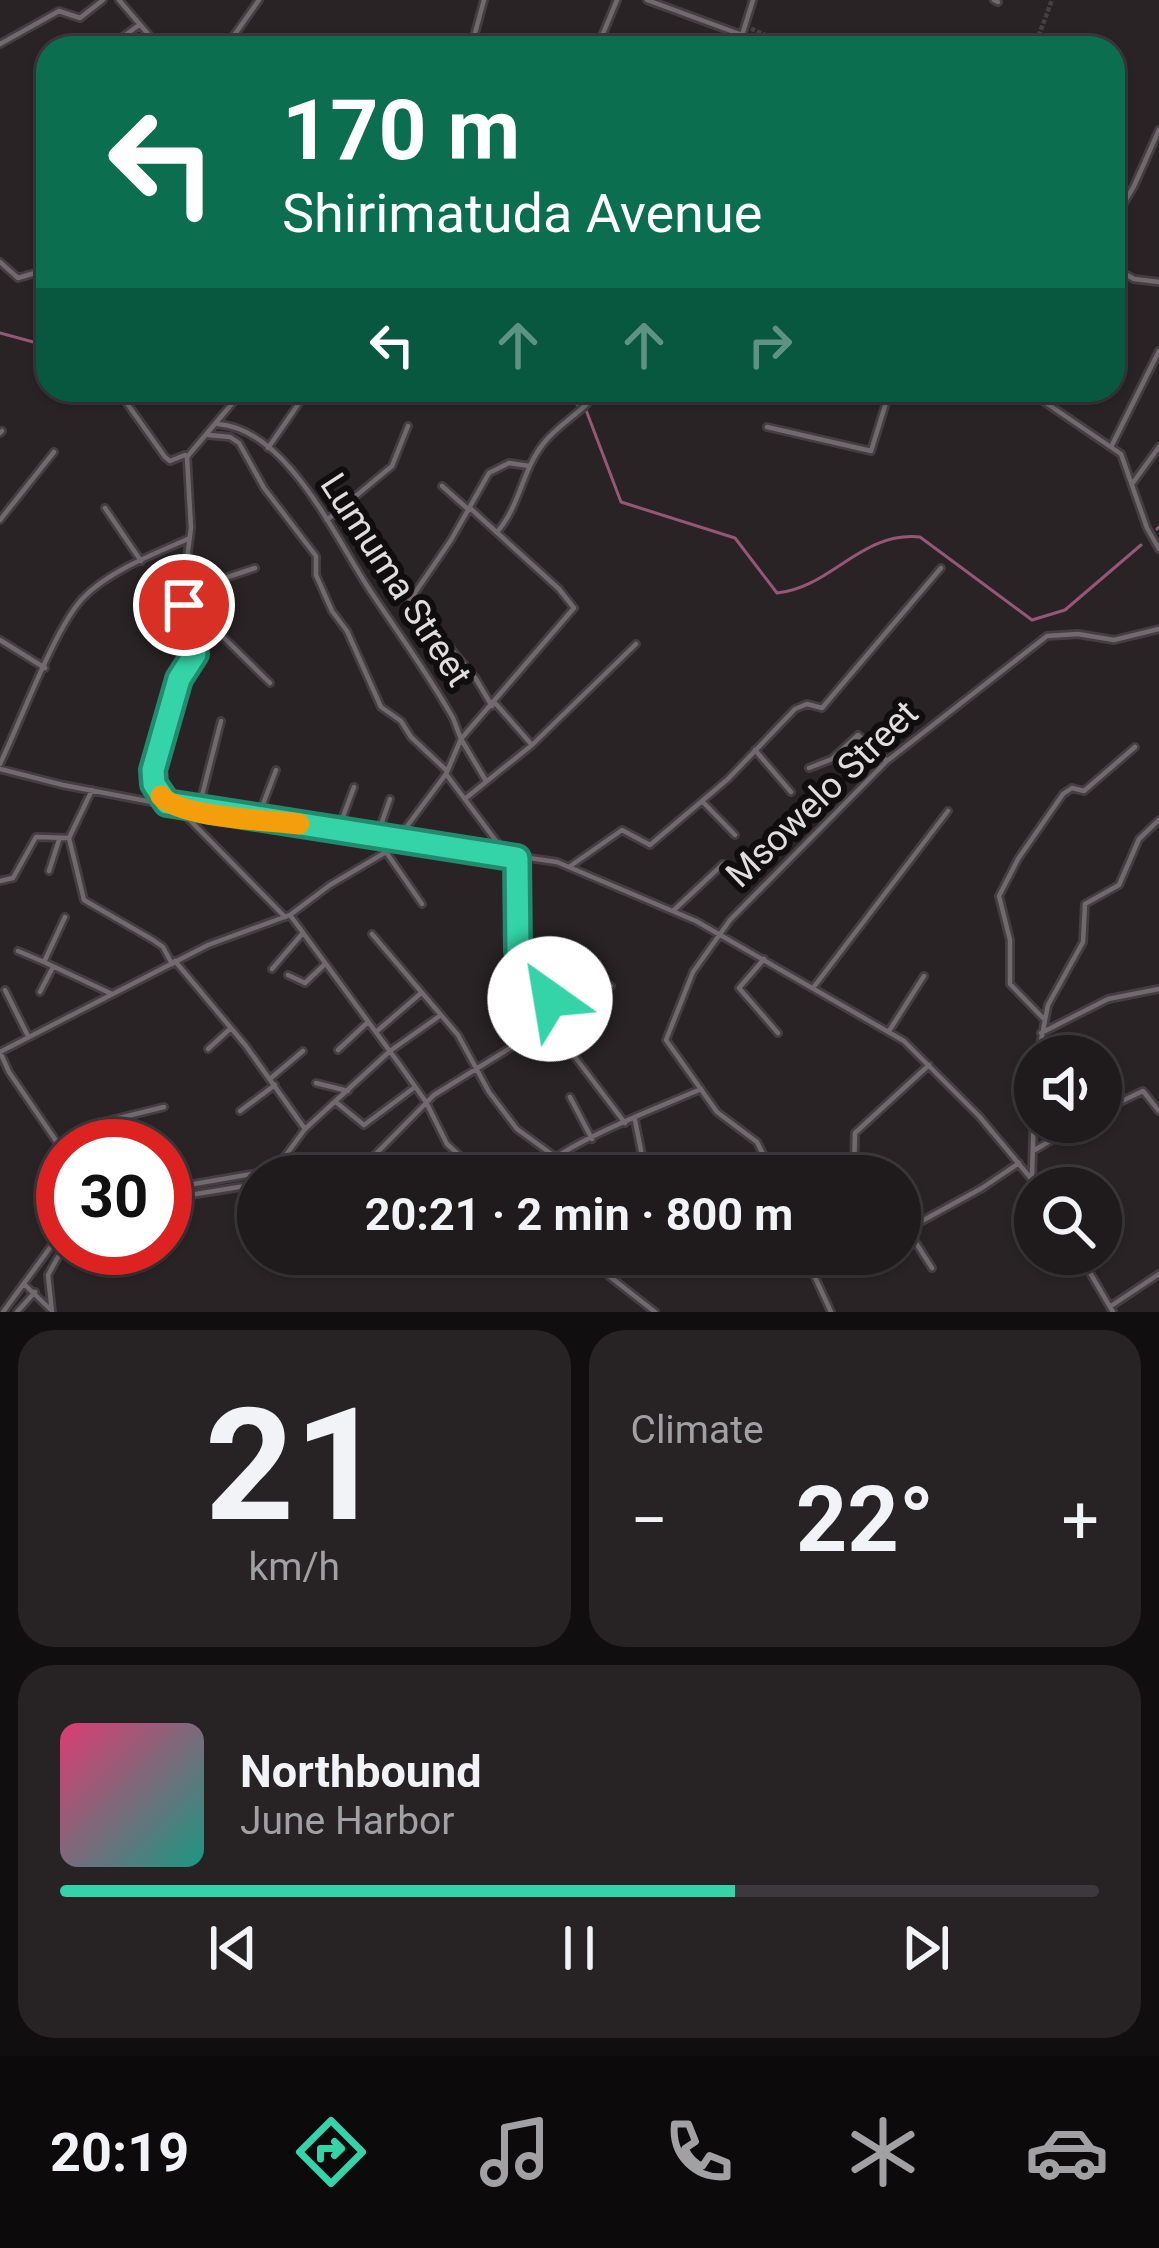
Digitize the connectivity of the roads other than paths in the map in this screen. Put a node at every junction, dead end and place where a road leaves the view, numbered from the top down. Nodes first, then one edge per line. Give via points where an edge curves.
1 (103, 0) edge
2 (131, 0) edge
3 (259, 0) edge
4 (484, 0) edge
5 (617, 0) edge
6 (647, 0) edge
7 (753, 0) edge
8 (122, 3) edge
9 (139, 26) junction
10 (742, 35) joint
11 (125, 36) edge
12 (147, 36) edge
13 (234, 36) edge
14 (474, 36) edge
15 (602, 36) edge
16 (0, 44) edge
17 (1159, 130) edge
18 (1125, 201) edge
19 (0, 262) edge
20 (36, 273) edge
21 (1125, 274) edge
22 (1159, 282) edge
23 (1159, 351) edge
24 (126, 402) dead end
25 (234, 402) edge
26 (300, 402) edge
27 (591, 402) edge
28 (886, 402) edge
29 (1046, 402) edge
30 (218, 424) junction
31 (408, 425) dead end
32 (767, 427) dead end
33 (209, 435) junction
34 (1112, 445) junction
35 (1159, 447) edge
36 (268, 448) junction
37 (54, 452) dead end
38 (189, 452) junction
39 (529, 466) junction
40 (1132, 484) junction
41 (442, 487) dead end
42 (105, 508) dead end
43 (469, 509) junction
44 (0, 520) edge
45 (327, 520) junction
46 (498, 531) junction
47 (189, 538) junction
48 (1159, 549) edge
49 (141, 561) junction
50 (254, 568) dead end
51 (941, 568) dead end
52 (387, 572) dead end
53 (183, 583) junction
54 (410, 600) junction
55 (188, 616) junction
56 (1159, 629) edge
57 (0, 640) edge
58 (636, 644) dead end
59 (45, 668) junction
60 (270, 683) dead end
61 (493, 705) junction
62 (221, 721) dead end
63 (461, 739) junction
64 (532, 745) junction
65 (1135, 747) dead end
66 (755, 750) junction
67 (886, 761) junction
68 (0, 766) edge
69 (809, 768) dead end
70 (276, 770) dead end
71 (446, 772) junction
72 (486, 782) junction
73 (354, 787) dead end
74 (92, 790) junction
75 (790, 792) dead end
76 (466, 798) junction
77 (390, 799) dead end
78 (702, 801) junction
79 (167, 803) junction
80 (176, 806) junction
81 (198, 811) junction
82 (949, 811) dead end
83 (257, 820) junction
84 (1159, 820) edge
85 (338, 830) junction
86 (377, 836) junction
87 (735, 836) dead end
88 (69, 838) junction
89 (59, 841) junction
90 (396, 841) junction
91 (405, 842) junction
92 (386, 852) junction
93 (508, 856) junction
94 (517, 858) junction
95 (723, 864) dead end
96 (569, 867) junction
97 (49, 871) dead end
98 (0, 881) edge
99 (422, 904) dead end
100 (674, 910) junction
101 (287, 916) junction
102 (64, 917) dead end
103 (719, 933) junction
104 (302, 934) junction
105 (371, 934) dead end
106 (18, 951) dead end
107 (764, 959) junction
108 (44, 962) junction
109 (174, 962) junction
110 (325, 964) junction
111 (53, 967) junction
112 (272, 969) dead end
113 (288, 975) dead end
114 (924, 976) dead end
115 (610, 986) dead end
116 (813, 988) junction
117 (1159, 989) edge
118 (5, 990) dead end
119 (40, 992) dead end
120 (112, 994) junction
121 (420, 994) junction
122 (441, 1015) junction
123 (560, 1018) junction
124 (1044, 1019) junction
125 (368, 1022) junction
126 (550, 1024) junction
127 (232, 1028) junction
128 (890, 1031) junction
129 (376, 1032) junction
130 (778, 1033) dead end
131 (1041, 1034) joint
132 (28, 1036) junction
133 (208, 1048) dead end
134 (338, 1050) dead end
135 (303, 1051) dead end
136 (0, 1052) edge
137 (390, 1052) junction
138 (929, 1065) junction
139 (475, 1070) junction
140 (273, 1082) junction
141 (316, 1083) dead end
142 (415, 1088) junction
143 (701, 1089) junction
144 (348, 1091) junction
145 (570, 1097) dead end
146 (1122, 1101) edge
147 (426, 1102) junction
148 (337, 1103) junction
149 (164, 1107) dead end
150 (240, 1111) dead end
151 (1159, 1111) edge
152 (41, 1119) edge
153 (115, 1119) edge
154 (635, 1120) junction
155 (626, 1123) junction
156 (305, 1129) junction
157 (592, 1139) junction
158 (1033, 1143) edge
159 (1047, 1143) edge
160 (1033, 1151) junction
161 (286, 1155) edge
162 (374, 1155) edge
163 (459, 1155) edge
164 (553, 1155) edge
165 (563, 1155) edge
166 (642, 1155) edge
167 (764, 1155) edge
168 (854, 1155) edge
169 (1019, 1163) junction
170 (1022, 1167) edge
171 (1032, 1167) edge
172 (237, 1177) edge
173 (192, 1185) edge
174 (237, 1187) edge
175 (192, 1195) edge
176 (921, 1222) edge
177 (921, 1253) edge
178 (36, 1268) edge
179 (932, 1268) dead end
180 (1159, 1274) edge
181 (49, 1275) edge
182 (609, 1275) edge
183 (814, 1275) edge
184 (1092, 1275) edge
185 (24, 1285) junction
186 (35, 1292) junction
187 (1112, 1309) edge
188 (52, 1311) edge
189 (3, 1312) edge
190 (17, 1312) edge
191 (655, 1312) edge
192 (831, 1312) edge

1 - 16 street via 80,17 58,11
2 - 8 street
3 - 13 street
4 - 14 street
5 - 15 street
6 - 10 street
7 - 10 street
8 - 9 street
9 - 11 street
9 - 12 street
17 - 18 street
19 - 20 street via 18,278
21 - 22 street
23 - 34 street
24 - 38 street via 167,460
25 - 30 street
26 - 36 street
27 - 39 street
28 - 32 street via 872,451
29 - 34 street
30 - 33 street
30 - 36 street, Lumuma Street
31 - 45 street via 392,466
33 - 38 street
33 - 71 street via 238,443 316,556 319,581 381,706
34 - 40 street
35 - 40 street
36 - 45 street, Lumuma Street
37 - 44 street
38 - 47 street
39 - 43 street via 494,469
39 - 46 street
40 - 48 street
41 - 43 street
42 - 49 street
43 - 46 street
43 - 54 street
45 - 63 street, Lumuma Street
46 - 61 street via 574,608
47 - 49 street
47 - 53 street
49 - 59 street via 81,600
50 - 53 street
51 - 66 street via 830,700 820,709 800,706
52 - 54 street
53 - 55 street
54 - 61 street
55 - 60 street via 216,630
55 - 79 street via 195,654 179,679 153,770
56 - 67 street, Msowelo Street via 1114,640 1047,637
57 - 59 street
58 - 64 street
59 - 68 street
61 - 63 street
61 - 64 street
62 - 81 street
63 - 71 street, Lumuma Street
63 - 72 street
64 - 72 street
65 - 124 street via 1088,790 1063,794 999,896 1010,984
66 - 75 street
66 - 78 street
67 - 69 street via 858,735
67 - 103 street, Msowelo Street
68 - 74 street
70 - 83 street
71 - 76 street
71 - 90 street, Lumuma Street
72 - 76 street
73 - 85 street
74 - 79 street
74 - 88 street
76 - 93 street
77 - 86 street
78 - 87 street
78 - 96 street via 650,845 622,830
79 - 80 street
80 - 81 street
80 - 101 street
81 - 83 street
82 - 116 street
83 - 85 street
84 - 124 street via 1139,839 1119,885 1085,904 1083,942
85 - 86 street
86 - 90 street
88 - 89 street
88 - 109 street via 84,900 153,940
89 - 97 street
89 - 98 street via 36,837 13,878
90 - 91 street
91 - 92 street
91 - 93 street
92 - 99 street
92 - 101 street
93 - 94 street
94 - 96 street
94 - 123 street via 518,951
95 - 100 street
96 - 100 street
100 - 103 street
101 - 104 street
101 - 109 street
102 - 108 street
103 - 107 street
103 - 143 street, Msowelo Street via 667,1035
104 - 110 street
104 - 112 street
105 - 121 street
106 - 108 street
107 - 116 street
107 - 130 street via 739,988
108 - 111 street
109 - 120 street
109 - 127 street
110 - 113 street via 305,983
110 - 125 street
111 - 119 street
111 - 120 street
114 - 128 street
115 - 123 street
116 - 128 street
117 - 131 street via 1108,999
118 - 132 street
120 - 132 street
121 - 122 street
121 - 129 street
122 - 137 street
122 - 139 street
123 - 126 street
124 - 131 street
125 - 129 street
125 - 134 street
126 - 139 street
126 - 155 street
127 - 133 street
127 - 140 street
128 - 138 street
129 - 137 street
132 - 136 street
135 - 140 street
136 - 152 street
137 - 142 street
137 - 144 street
138 - 168 street via 855,1133
138 - 169 street
139 - 147 street
139 - 164 street via 517,1129
140 - 150 street
140 - 156 street
141 - 144 street
142 - 147 street
142 - 148 street via 364,1125
143 - 154 street
143 - 167 street
144 - 148 street
145 - 157 street
146 - 151 street via 1143,1091
147 - 162 street
147 - 163 street
148 - 156 street
149 - 153 street
154 - 155 street
154 - 166 street
155 - 157 street
156 - 161 street
157 - 165 street
158 - 160 street
159 - 160 street
160 - 171 street
169 - 170 street
169 - 176 street
172 - 173 street
174 - 175 street
177 - 179 street
178 - 185 street
180 - 187 street
181 - 188 street
182 - 191 street
183 - 192 street
184 - 187 street
185 - 186 street
185 - 189 street
186 - 188 street
186 - 190 street

